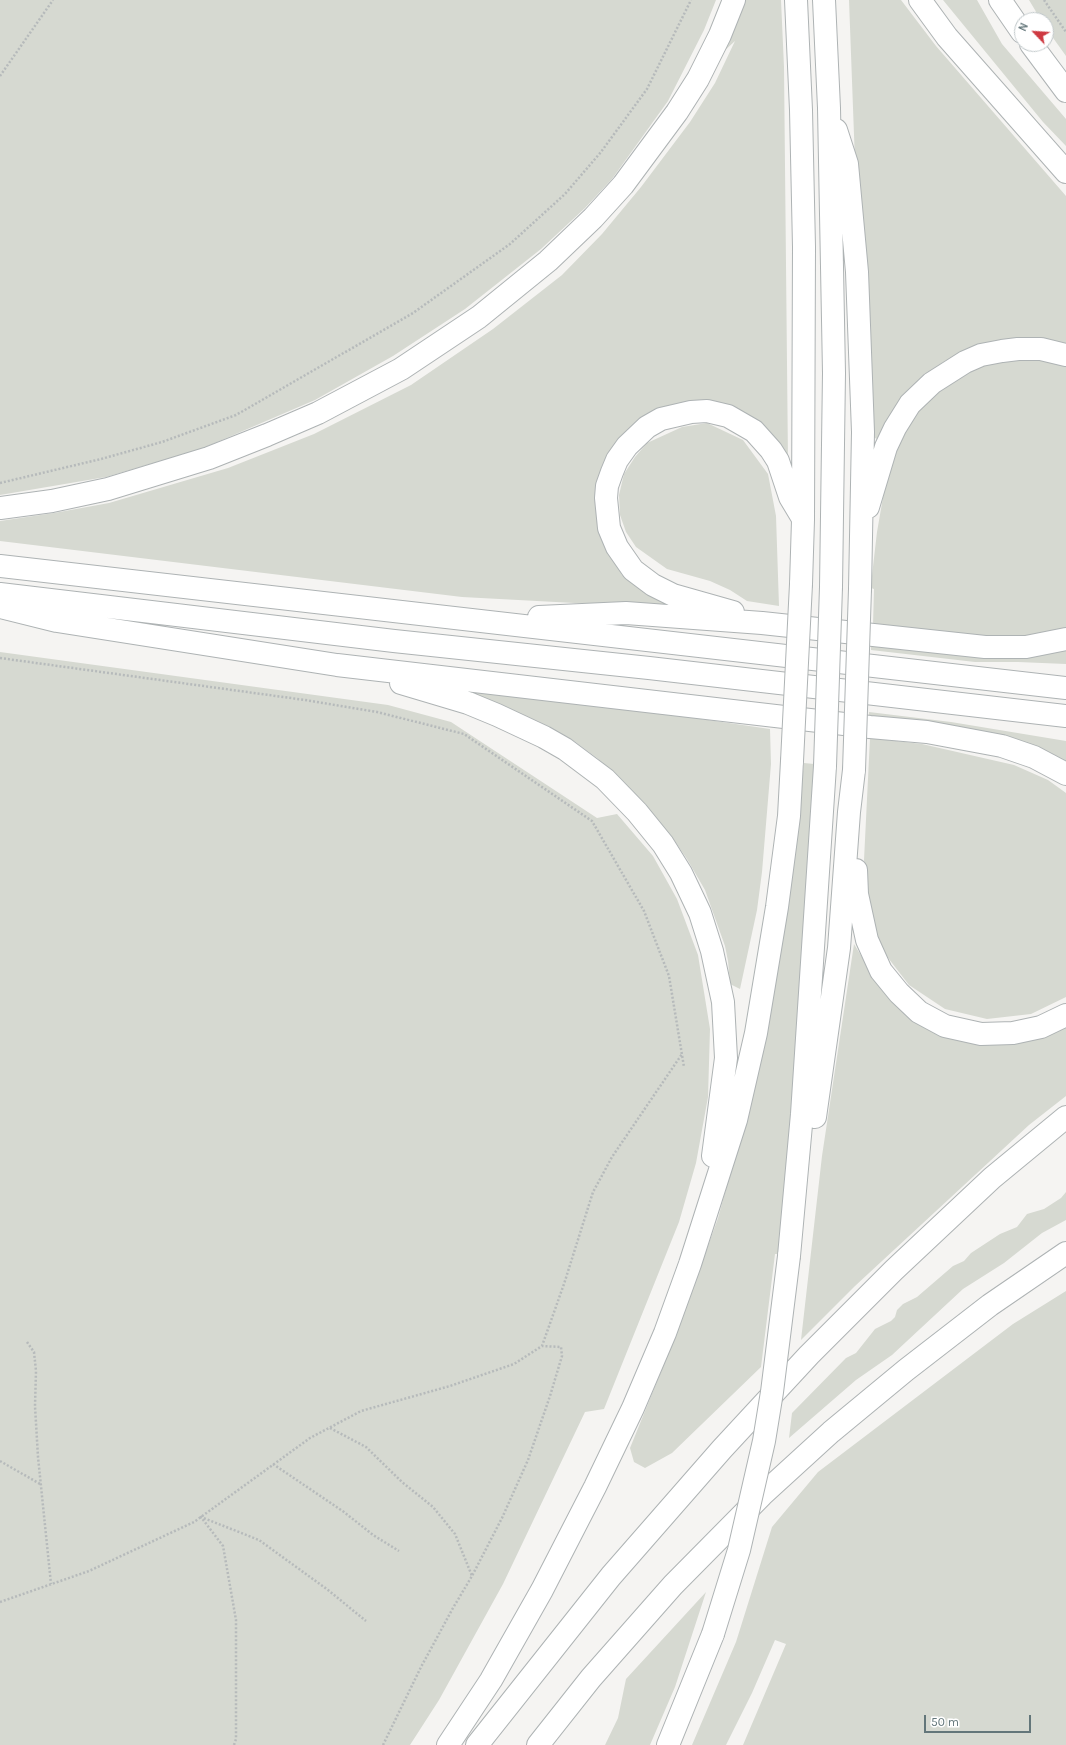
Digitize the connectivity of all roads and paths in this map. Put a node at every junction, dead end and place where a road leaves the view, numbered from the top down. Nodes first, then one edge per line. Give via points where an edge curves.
1 (53, 0) edge
2 (691, 0) edge
3 (734, 0) edge
4 (796, 0) edge
5 (824, 0) edge
6 (920, 0) edge
7 (1000, 0) edge
8 (1044, 0) edge
9 (1014, 20) edge
10 (1066, 32) edge
11 (1037, 52) edge
12 (0, 76) edge
13 (1066, 91) edge
14 (829, 108) junction
15 (1066, 172) edge
16 (1066, 354) edge
17 (0, 483) edge
18 (0, 508) edge
19 (803, 520) junction
20 (862, 525) junction
21 (0, 566) edge
22 (0, 594) edge
23 (0, 607) edge
24 (476, 620) junction
25 (762, 623) junction
26 (1066, 639) edge
27 (0, 658) edge
28 (337, 665) junction
29 (1066, 688) edge
30 (1066, 716) edge
31 (1066, 774) edge
32 (853, 779) junction
33 (1066, 1016) edge
34 (682, 1054) junction
35 (684, 1067) dead end
36 (1066, 1117) edge
37 (704, 1225) junction
38 (790, 1246) junction
39 (1066, 1253) edge
40 (28, 1342) dead end
41 (542, 1346) junction
42 (330, 1427) junction
43 (0, 1461) edge
44 (273, 1464) junction
45 (41, 1484) junction
46 (201, 1517) junction
47 (400, 1550) dead end
48 (472, 1576) junction
49 (52, 1584) junction
50 (0, 1602) edge
51 (366, 1621) dead end
52 (234, 1745) edge
53 (383, 1745) edge
54 (448, 1745) edge
55 (477, 1745) edge
56 (538, 1745) edge
57 (668, 1745) edge

1 - 12 path
2 - 17 path via 647,89 601,152 565,194 510,244 413,313 236,415 162,442
3 - 18 highway via 698,79 623,185 548,261 479,317 401,369 318,413 252,441 208,458 108,489 52,501
4 - 19 highway via 803,240
5 - 14 highway
6 - 15 highway via 952,42
7 - 9 highway
8 - 10 path
11 - 13 highway
14 - 20 highway via 847,164 856,264 862,375
14 - 38 highway, bridge via 834,373 825,766
16 - 20 highway via 1041,349 1018,349 981,355 932,383 910,404 895,428 886,447 875,490
19 - 25 highway via 790,497 778,461 765,442 742,423 717,413 707,411 661,419 647,427 627,446 612,472 606,498 609,528 617,547 633,570 653,585 673,595 731,611
19 - 37 highway, bridge via 802,584 789,816 777,907 756,1033 736,1120
20 - 32 highway, bridge
21 - 24 highway
22 - 30 highway
23 - 28 highway via 57,621
24 - 25 highway via 626,613
24 - 29 highway
25 - 26 highway via 985,647 1026,647
27 - 34 path via 305,700 377,712 464,734 592,821 644,911 669,976
28 - 31 highway via 927,732 1002,746 1034,757
28 - 37 highway via 468,703 544,736 605,779 663,844 681,873 700,913 712,951 723,1002 726,1058
32 - 33 highway via 857,894 867,940 881,971 899,993 919,1012 946,1026 981,1034 1013,1033 1041,1027
32 - 38 highway via 839,948 812,1135
34 - 35 path
34 - 41 path via 612,1157 592,1192
36 - 55 highway via 992,1178 894,1270 804,1361 722,1449 611,1576
37 - 54 highway via 662,1340 595,1487 542,1590 491,1680
38 - 57 highway, bridge via 764,1441 739,1550 713,1634
39 - 56 highway via 990,1305 906,1370 831,1432 762,1495 673,1586 591,1678
40 - 45 path via 34,1352 36,1365 34,1406
41 - 42 path via 514,1364 450,1386 361,1411
41 - 48 path via 561,1347 562,1356 550,1396 528,1460
42 - 44 path
42 - 48 path via 366,1447 402,1482 433,1507 455,1534
43 - 45 path
44 - 46 path
44 - 47 path via 373,1535
45 - 49 path
46 - 49 path via 89,1571
46 - 51 path via 259,1540
46 - 52 path via 223,1546 236,1620
48 - 53 path
49 - 50 path

